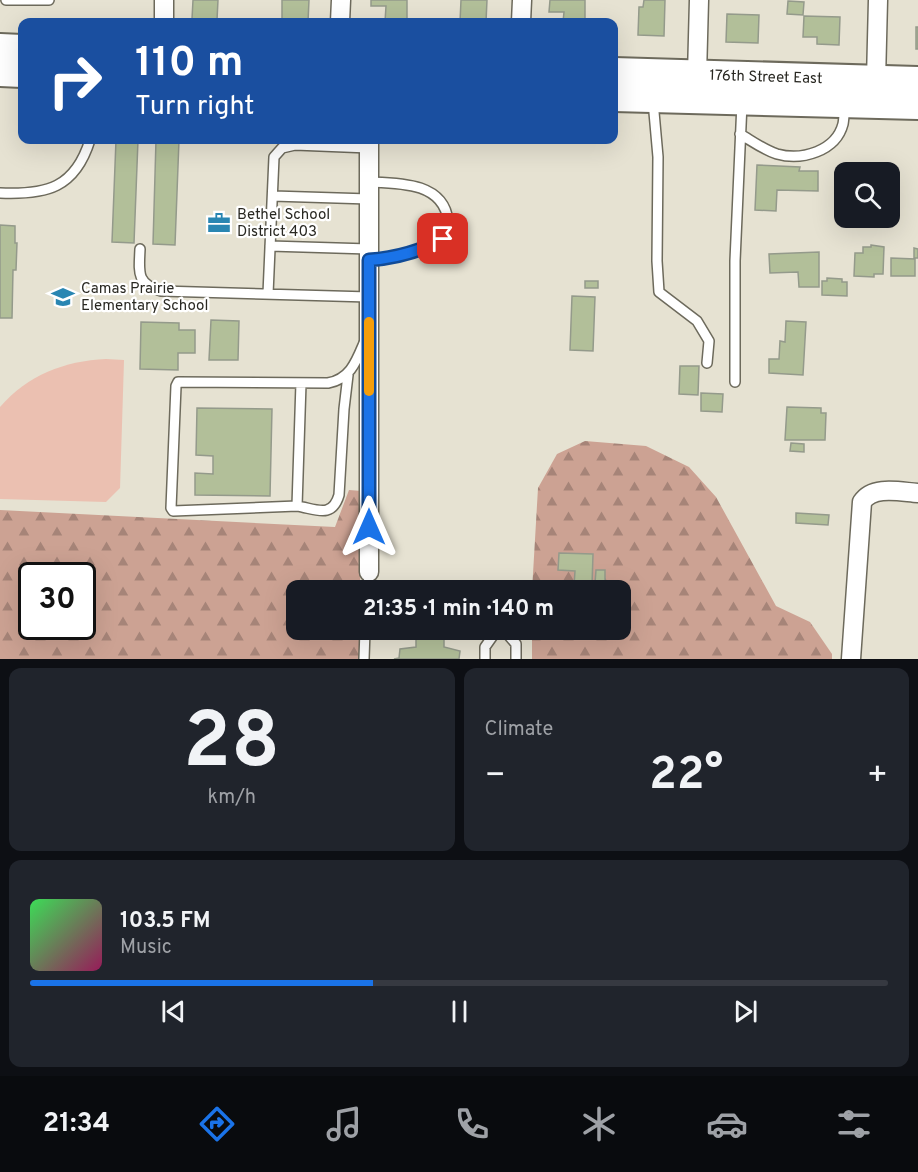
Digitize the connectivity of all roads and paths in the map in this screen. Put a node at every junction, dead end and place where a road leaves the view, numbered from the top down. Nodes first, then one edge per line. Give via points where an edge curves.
1 (6, 0) edge
2 (49, 0) edge
3 (164, 0) edge
4 (341, 0) edge
5 (522, 0) edge
6 (699, 0) edge
7 (878, 0) edge
8 (164, 18) edge
9 (340, 18) edge
10 (521, 18) edge
11 (0, 48) edge
12 (18, 49) edge
13 (0, 60) edge
14 (18, 60) edge
15 (0, 72) edge
16 (618, 72) edge
17 (18, 73) edge
18 (697, 75) junction
19 (876, 80) junction
20 (918, 81) edge
21 (618, 97) edge
22 (653, 99) junction
23 (742, 102) junction
24 (845, 103) junction
25 (918, 105) edge
26 (741, 134) junction
27 (88, 144) edge
28 (369, 144) edge
29 (369, 190) junction
30 (0, 193) edge
31 (273, 196) junction
32 (270, 246) junction
33 (140, 249) dead end
34 (369, 254) junction
35 (268, 294) junction
36 (369, 297) junction
37 (369, 323) junction
38 (706, 363) dead end
39 (348, 375) junction
40 (735, 382) dead end
41 (301, 383) junction
42 (918, 494) edge
43 (297, 506) junction
44 (369, 572) joint
45 (369, 580) edge
46 (364, 640) edge
47 (490, 640) edge
48 (513, 640) edge
49 (363, 659) edge
50 (485, 659) edge
51 (516, 659) edge
52 (851, 659) edge

1 - 2 lane
3 - 8 street
4 - 9 street
5 - 10 street
6 - 18 street
7 - 19 street
11 - 12 main road
13 - 14 main road
15 - 17 main road
16 - 18 main road, 176th Street East
18 - 19 main road, 176th Street East
19 - 20 main road, 176th Street East
21 - 22 main road, 176th Street East
22 - 23 main road, 176th Street East
22 - 38 lane via 658,157 659,292 697,321 709,341
23 - 24 main road, 176th Street East
23 - 26 lane
24 - 25 main road, 176th Street East
24 - 26 lane via 838,135 826,148 809,155 779,155
26 - 40 lane
27 - 30 lane via 75,172 62,183 43,192
28 - 29 street
28 - 31 lane via 282,148 274,157
29 - 31 lane
29 - 34 street
29 - 34 lane via 406,184 433,193 448,222 443,239 424,249 395,258
31 - 32 lane
32 - 34 lane
32 - 35 lane
33 - 35 lane via 141,280 149,288
34 - 36 street
35 - 36 lane
36 - 37 street
37 - 39 lane via 362,349
37 - 44 street
39 - 41 lane via 340,381
39 - 43 lane via 336,506 321,510
41 - 43 lane
41 - 43 lane via 178,382 171,508 173,511
42 - 52 street via 879,491 862,502
44 - 45 lane
46 - 49 lane
47 - 50 lane via 485,647
48 - 51 lane

